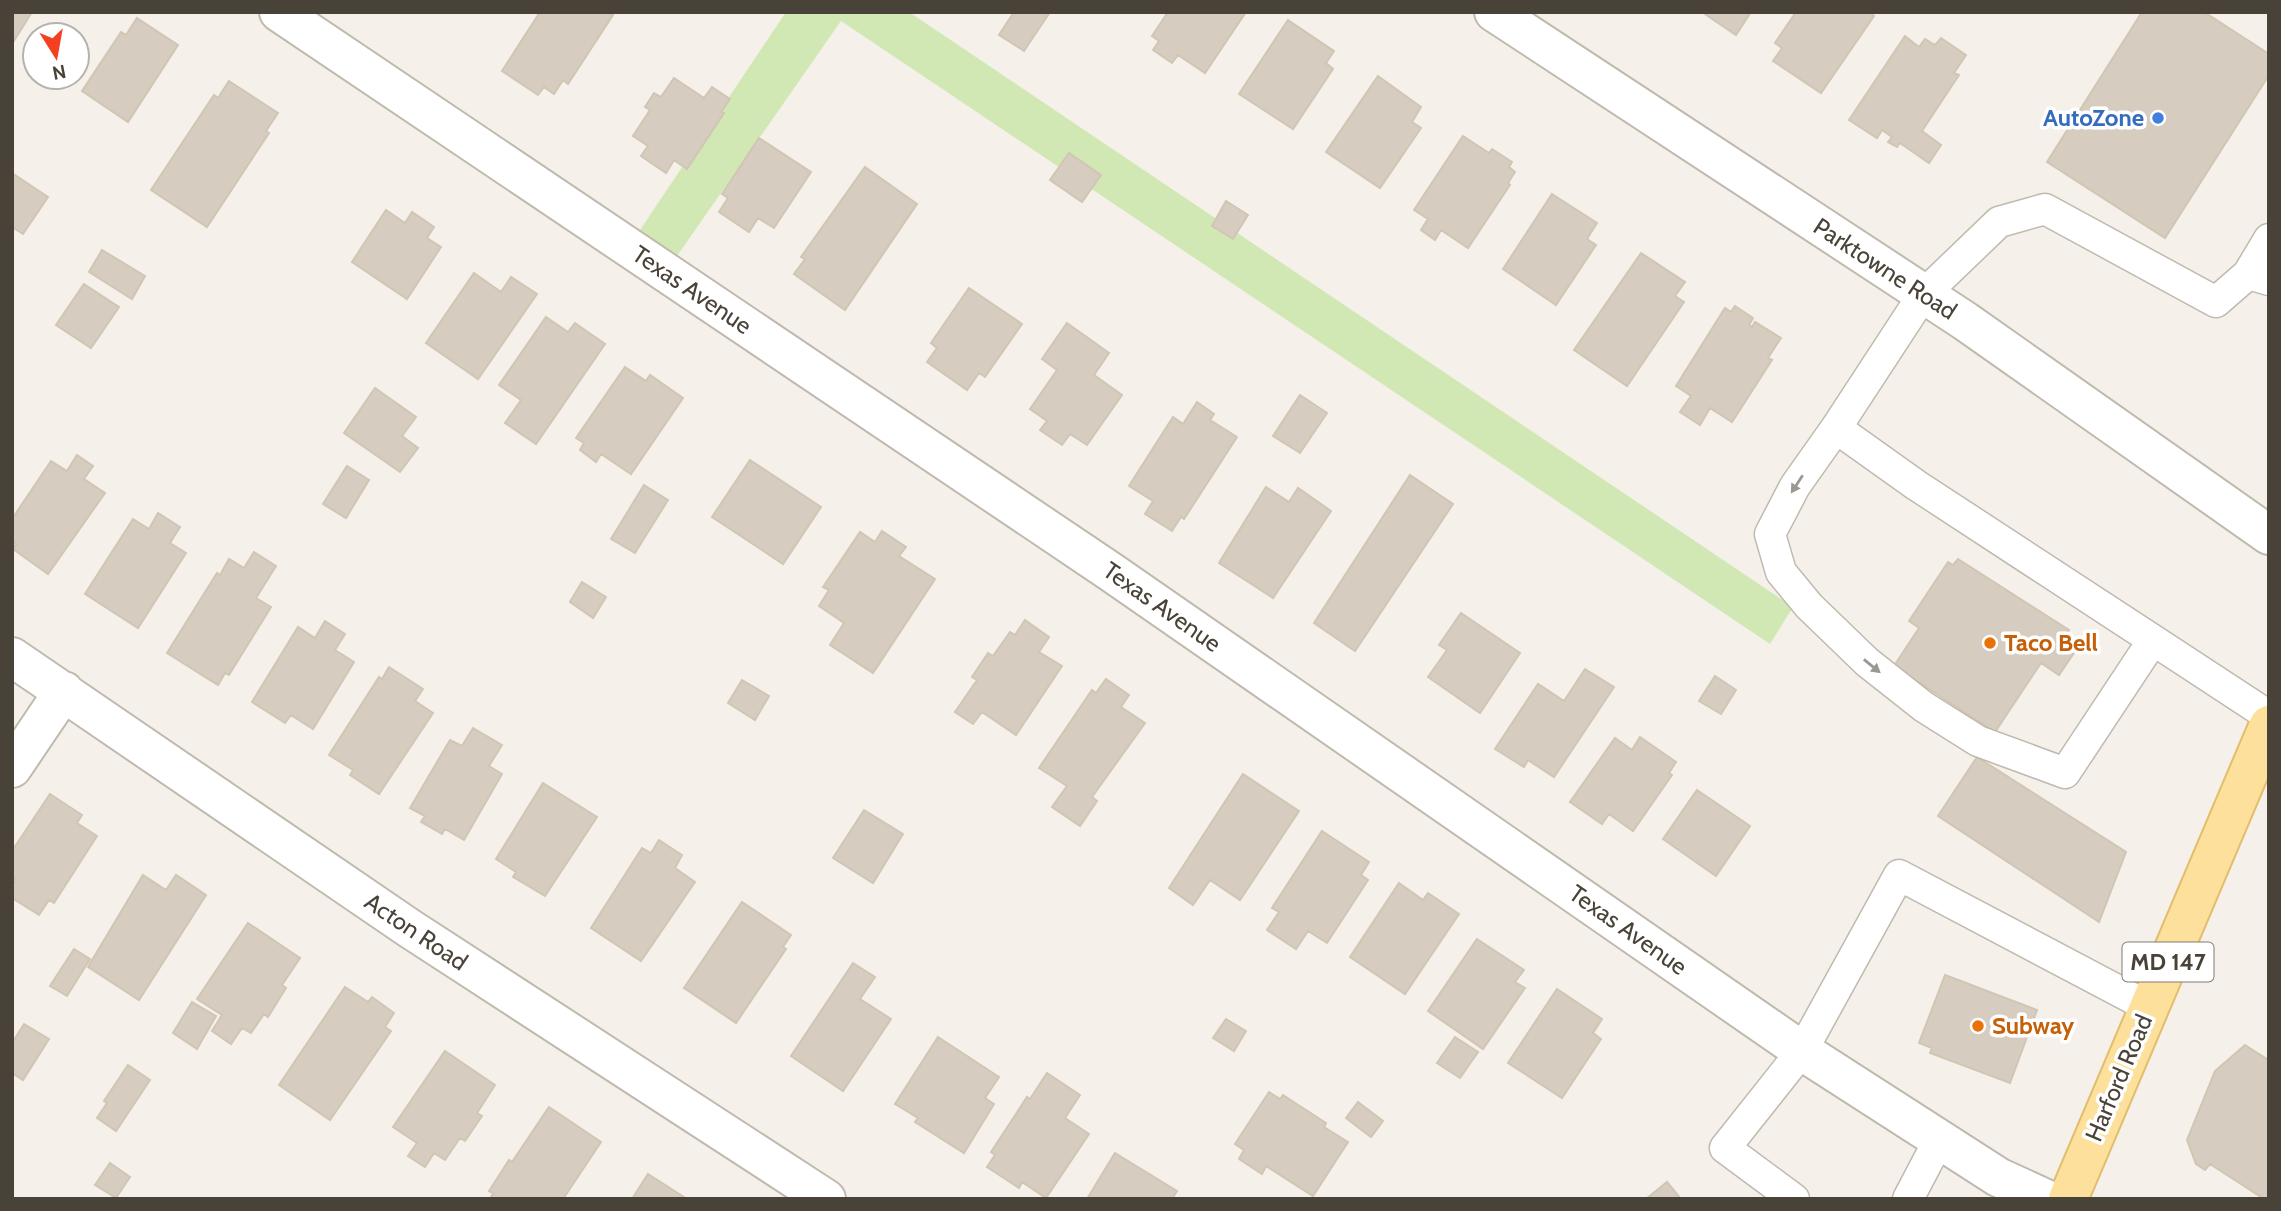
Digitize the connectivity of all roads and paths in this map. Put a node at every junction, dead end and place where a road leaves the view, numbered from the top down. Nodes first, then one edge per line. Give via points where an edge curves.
1 (279, 12) edge
2 (1494, 12) edge
3 (2269, 239) edge
4 (2258, 277) edge
5 (1923, 295) junction
6 (1836, 428) junction
7 (2269, 534) edge
8 (2153, 640) junction
9 (12, 657) edge
10 (64, 691) junction
11 (2269, 716) edge
12 (2269, 725) edge
13 (12, 768) edge
14 (2260, 769) edge
15 (2149, 1007) junction
16 (1802, 1051) junction
17 (1940, 1139) junction
18 (826, 1199) edge
19 (1794, 1199) edge
20 (1908, 1199) edge
21 (2046, 1199) edge
22 (2068, 1199) edge

1 - 16 street, Texas Avenue via 1111,572
2 - 5 street, Parktowne Road
3 - 4 lane
4 - 5 lane via 2216,302 2045,209 1999,222
5 - 6 lane
5 - 7 street, Parktowne Road
6 - 8 lane
6 -> 8 lane via 1795,486 1770,534 1781,572 1867,662 1924,707 1978,741 2065,773
8 - 11 lane
9 - 10 street, Acton Road
10 - 13 street
10 - 18 street, Acton Road via 410,928
12 - 14 main road, Harford Road / MD 147
14 - 15 main road, Harford Road / MD 147
15 - 16 lane via 1899,875
15 - 22 main road, Harford Road / MD 147
16 - 17 street, Texas Avenue
16 - 19 lane via 1725,1148
17 - 20 lane
17 - 21 street, Texas Avenue via 1998,1177

